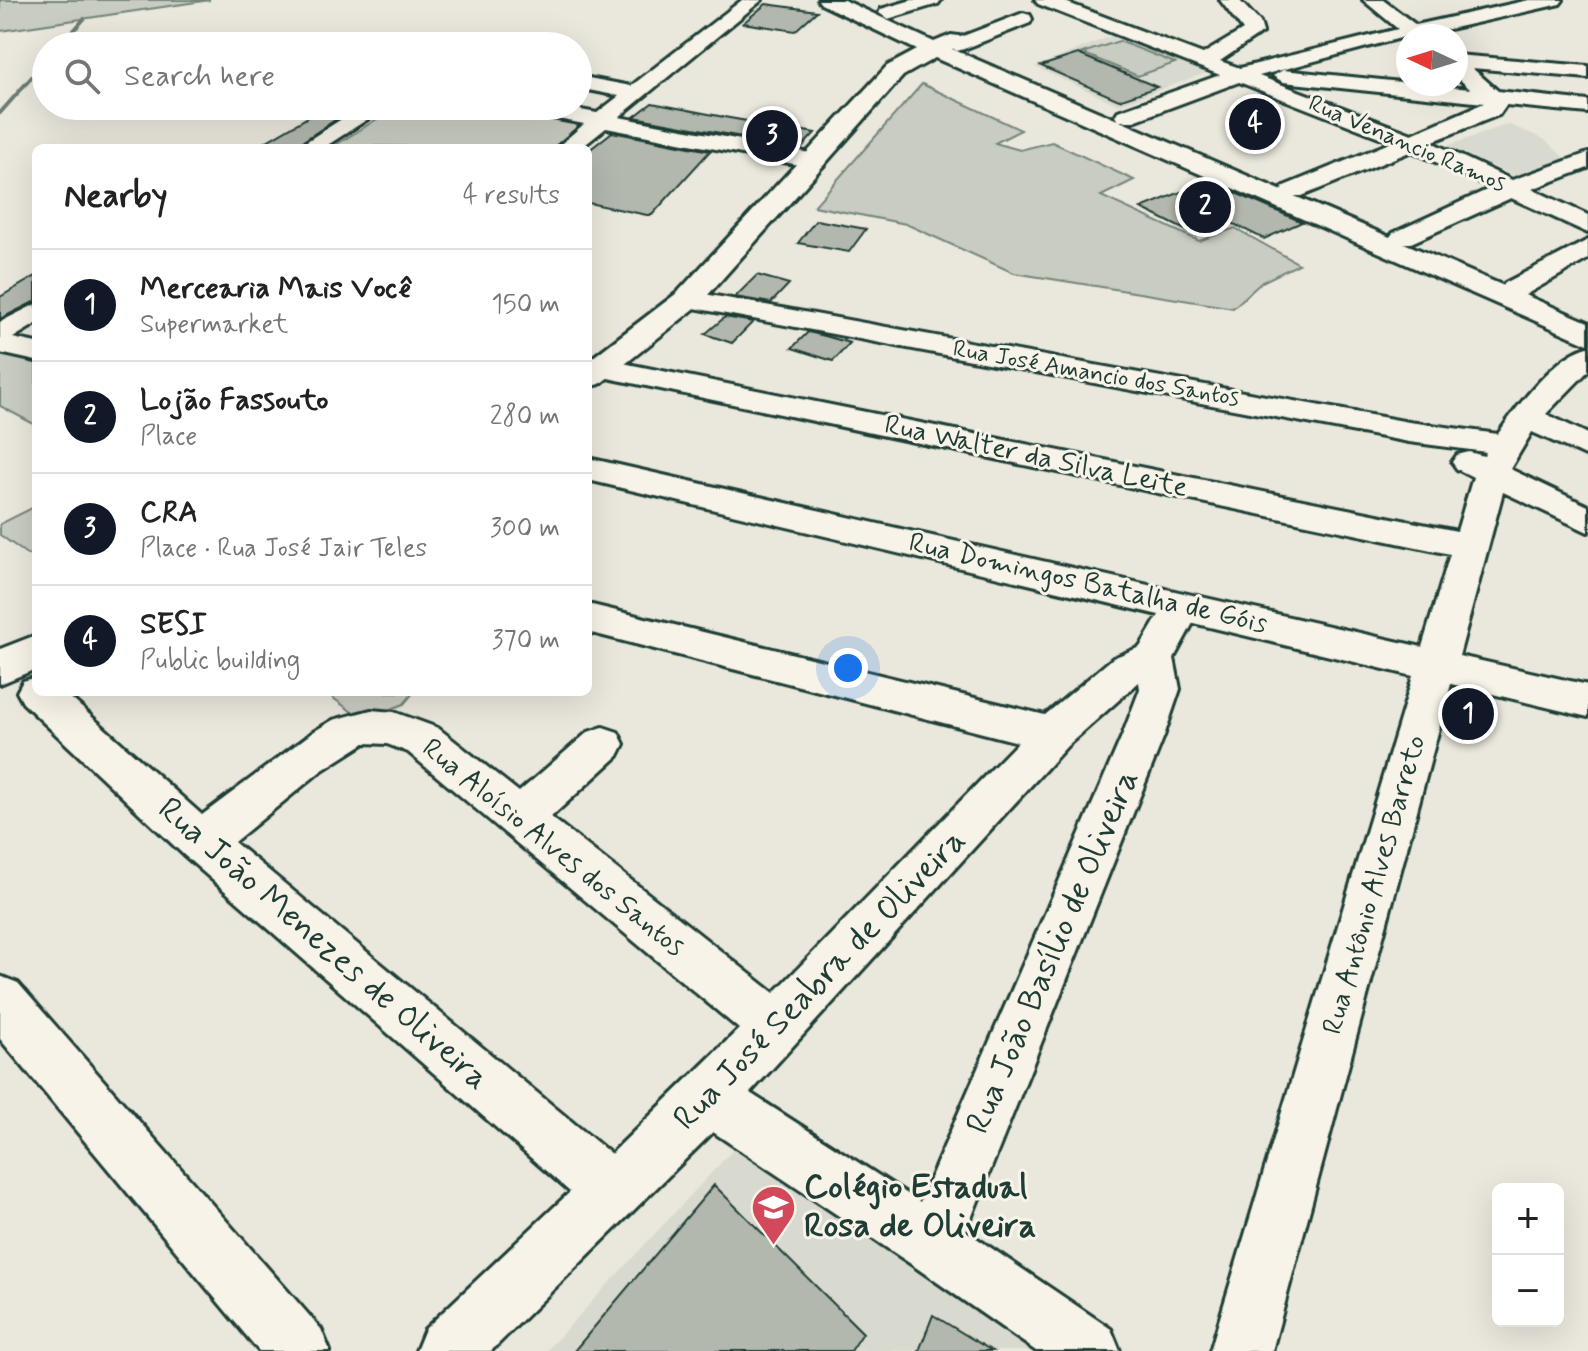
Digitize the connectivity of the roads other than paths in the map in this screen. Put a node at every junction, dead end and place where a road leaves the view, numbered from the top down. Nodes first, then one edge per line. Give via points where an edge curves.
1 (753, 0) edge
2 (828, 0) edge
3 (859, 0) edge
4 (932, 0) edge
5 (1044, 0) edge
6 (1229, 0) edge
7 (1372, 0) edge
8 (1554, 0) edge
9 (1023, 19) dead end
10 (889, 22) junction
11 (1403, 24) edge
12 (1457, 24) edge
13 (1396, 39) edge
14 (948, 45) junction
15 (1560, 50) dead end
16 (1206, 61) junction
17 (1468, 64) edge
18 (1503, 65) junction
19 (895, 71) junction
20 (1588, 72) edge
21 (1246, 73) junction
22 (1468, 74) edge
23 (592, 85) edge
24 (638, 94) junction
25 (1493, 98) junction
26 (1588, 107) edge
27 (1126, 116) junction
28 (592, 119) edge
29 (354, 120) edge
30 (602, 121) junction
31 (1156, 137) junction
32 (1412, 142) junction
33 (315, 144) edge
34 (572, 144) edge
35 (1588, 160) edge
36 (815, 161) junction
37 (1510, 189) junction
38 (1293, 191) junction
39 (1588, 225) edge
40 (1402, 238) junction
41 (1588, 248) edge
42 (1515, 289) junction
43 (688, 299) junction
44 (32, 314) edge
45 (1588, 321) edge
46 (0, 334) edge
47 (1588, 334) edge
48 (0, 344) edge
49 (32, 351) edge
50 (1588, 356) edge
51 (596, 372) edge
52 (1507, 445) junction
53 (1588, 447) edge
54 (592, 470) edge
55 (1588, 520) edge
56 (1468, 546) junction
57 (1184, 606) junction
58 (592, 619) edge
59 (1154, 658) junction
60 (1438, 665) junction
61 (47, 696) edge
62 (1588, 701) edge
63 (1052, 734) junction
64 (603, 744) dead end
65 (520, 818) junction
66 (201, 842) junction
67 (0, 1000) edge
68 (777, 1028) junction
69 (709, 1098) junction
70 (613, 1192) junction
71 (932, 1243) junction
72 (299, 1351) edge
73 (447, 1351) edge
74 (1089, 1351) edge
75 (1241, 1351) edge

1 - 24 street
2 - 10 main road
3 - 10 main road
4 - 10 street
5 - 16 street, Rua Venancio Ramos
6 - 16 street via 1253,26 1250,36
7 - 11 street
8 - 12 street
9 - 14 street
10 - 14 main road
10 - 19 main road via 898,46
13 - 21 street
14 - 19 main road
14 - 27 main road
14 - 31 main road
15 - 18 street
16 - 21 street, Rua Venancio Ramos
17 - 18 street
18 - 20 street
19 - 36 main road
21 - 25 street
21 - 27 street
21 - 32 street, Rua Venancio Ramos
22 - 25 street
23 - 24 street
24 - 30 street
25 - 26 street
25 - 32 street via 1491,110
27 - 31 main road
28 - 30 street
29 - 33 street
30 - 34 street
30 - 36 street
31 - 38 main road
31 - 47 main road
32 - 37 street, Rua Venancio Ramos
32 - 38 street
35 - 37 street
36 - 43 main road
37 - 39 street, Rua Venancio Ramos
37 - 40 street
38 - 40 main road
40 - 42 main road
41 - 42 street
42 - 45 main road
43 - 51 main road
43 - 52 street, Rua José Amancio dos Santos via 1409,432
44 - 46 street
48 - 49 street
50 - 52 street, Rua Antônio Alves Barreto via 1556,382
51 - 56 street, Rua Walter da Silva Leite
52 - 53 street
52 - 55 street
52 - 56 street, Rua Antônio Alves Barreto
54 - 57 street, Rua Domingos Batalha de Góis
56 - 60 street, Rua Antônio Alves Barreto
57 - 59 street
57 - 60 street, Rua Domingos Batalha de Góis
58 - 63 street
59 - 63 street, Rua José Seabra de Oliveira via 1127,669
59 - 71 street, Rua João Basílio de Oliveira via 1160,689 1143,736
60 - 62 street, Rua Domingos Batalha de Góis
60 - 75 street, Rua Antônio Alves Barreto
61 - 66 street, Rua João Menezes de Oliveira
63 - 68 street, Rua José Seabra de Oliveira
64 - 65 street
65 - 66 street, Rua Aloísio Alves dos Santos via 423,740 404,731 365,727 348,731 321,749
65 - 68 street, Rua Aloísio Alves dos Santos
66 - 70 street, Rua João Menezes de Oliveira
67 - 72 street
68 - 69 street, Rua José Seabra de Oliveira
69 - 70 street, Rua José Seabra de Oliveira
69 - 71 street
70 - 73 street, Rua José Seabra de Oliveira
71 - 74 street

